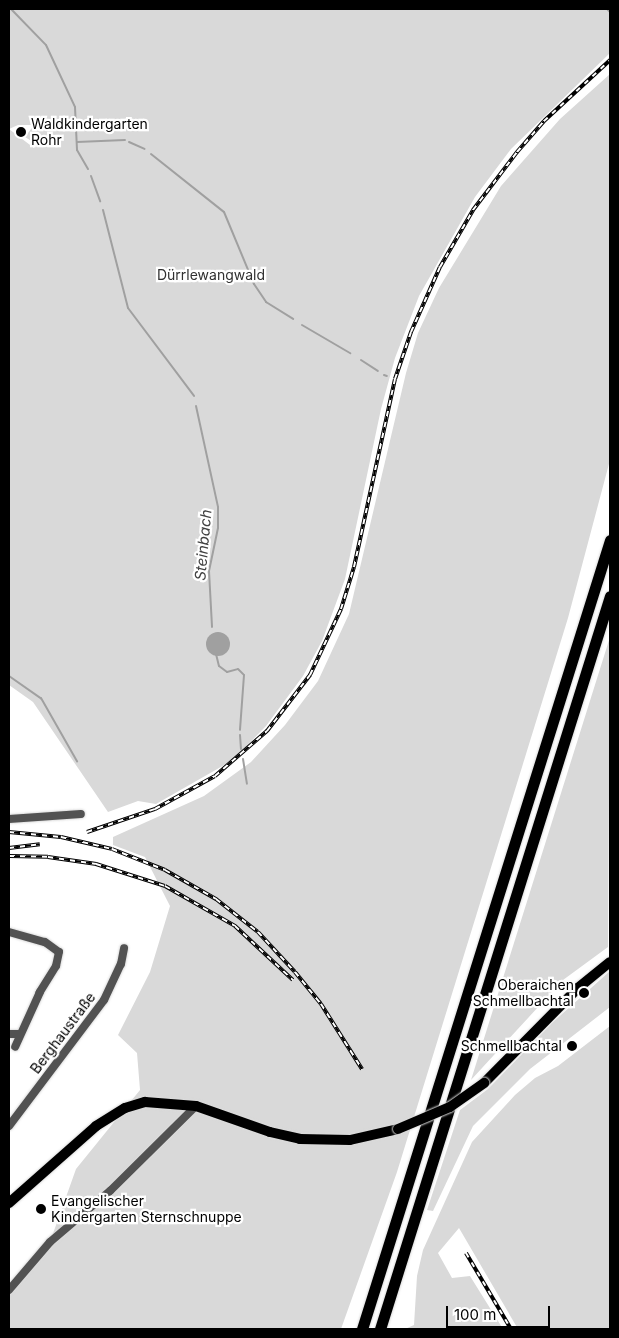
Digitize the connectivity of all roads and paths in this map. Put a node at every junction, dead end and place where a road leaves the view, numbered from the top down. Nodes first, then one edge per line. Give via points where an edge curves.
1 (610, 540) edge
2 (610, 596) edge
3 (81, 814) dead end
4 (9, 818) edge
5 (9, 932) edge
6 (124, 948) dead end
7 (610, 962) edge
8 (9, 1034) edge
9 (20, 1034) junction
10 (15, 1047) dead end
11 (196, 1106) junction
12 (9, 1126) edge
13 (9, 1203) edge
14 (9, 1290) edge
15 (362, 1329) edge
16 (380, 1329) edge

1 - 15 highway
2 - 16 highway
3 - 4 street
5 - 9 street via 45,942 60,952 56,966
6 - 12 street, Berghaustraße via 121,964 104,1000
7 - 11 main road, bridge via 578,988 484,1083 450,1107 398,1129 350,1140 300,1139
8 - 9 street
9 - 10 street
11 - 13 main road via 145,1102 108,1117
11 - 14 street via 110,1191 59,1234 23,1270

